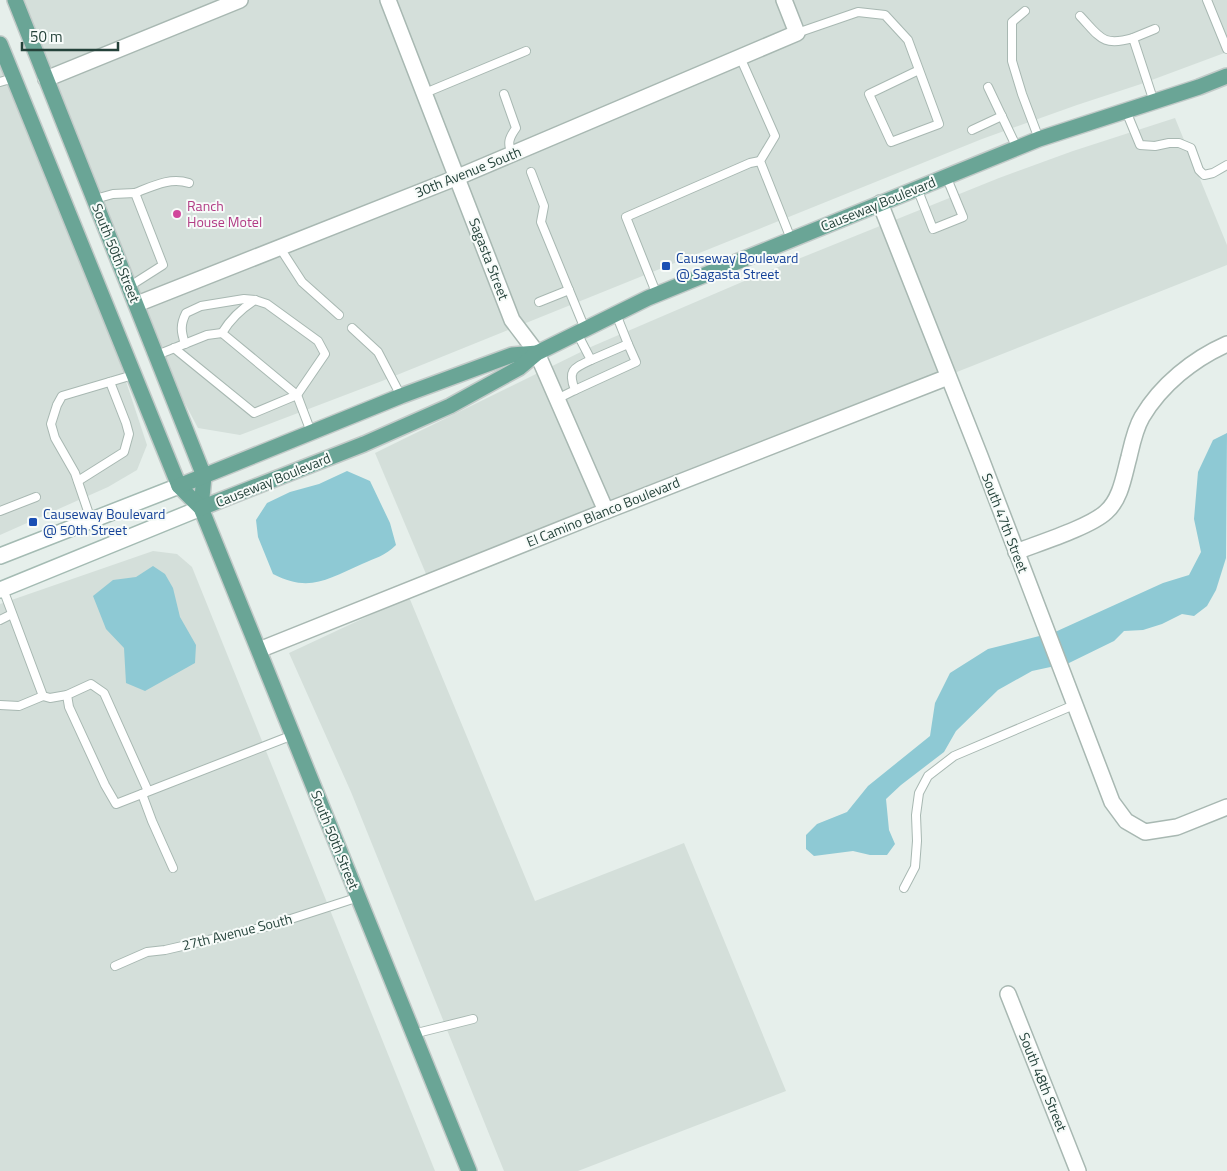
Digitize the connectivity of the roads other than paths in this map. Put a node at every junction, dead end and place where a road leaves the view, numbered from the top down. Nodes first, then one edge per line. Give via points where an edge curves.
1 (15, 0) edge
2 (240, 0) edge
3 (388, 0) edge
4 (784, 0) edge
5 (1207, 0) edge
6 (1025, 11) dead end
7 (1080, 16) dead end
8 (1155, 29) dead end
9 (797, 33) junction
10 (1133, 38) junction
11 (0, 44) edge
12 (1227, 49) edge
13 (526, 51) dead end
14 (740, 57) junction
15 (919, 70) junction
16 (1227, 76) edge
17 (46, 79) junction
18 (7, 80) edge
19 (988, 87) dead end
20 (424, 93) junction
21 (504, 94) dead end
22 (1154, 102) junction
23 (1126, 111) junction
24 (1002, 116) junction
25 (972, 130) dead end
26 (1039, 139) junction
27 (1017, 148) junction
28 (512, 154) junction
29 (760, 161) junction
30 (1227, 165) edge
31 (531, 172) dead end
32 (946, 176) junction
33 (458, 177) junction
34 (189, 182) dead end
35 (917, 188) junction
36 (135, 193) junction
37 (95, 199) junction
38 (880, 203) junction
39 (791, 239) junction
40 (280, 248) junction
41 (130, 286) junction
42 (569, 290) junction
43 (657, 295) junction
44 (255, 300) junction
45 (539, 302) dead end
46 (137, 304) junction
47 (616, 314) junction
48 (339, 315) dead end
49 (352, 328) dead end
50 (581, 331) junction
51 (222, 333) junction
52 (185, 344) junction
53 (628, 344) junction
54 (1227, 344) edge
55 (174, 348) junction
56 (537, 353) junction
57 (157, 355) junction
58 (591, 360) junction
59 (133, 375) junction
60 (948, 377) junction
61 (110, 382) junction
62 (575, 390) junction
63 (296, 395) junction
64 (400, 396) junction
65 (557, 399) junction
66 (311, 432) junction
67 (204, 476) junction
68 (78, 481) junction
69 (179, 486) junction
70 (36, 496) dead end
71 (201, 508) junction
72 (0, 511) edge
73 (606, 511) junction
74 (91, 520) junction
75 (1016, 552) junction
76 (0, 556) edge
77 (1, 590) edge
78 (12, 614) junction
79 (0, 620) edge
80 (259, 650) junction
81 (66, 694) junction
82 (43, 696) junction
83 (0, 705) edge
84 (1074, 705) junction
85 (293, 735) junction
86 (145, 792) junction
87 (1227, 807) edge
88 (173, 868) dead end
89 (904, 888) dead end
90 (359, 897) junction
91 (115, 966) dead end
92 (1008, 994) dead end
93 (473, 1019) dead end
94 (413, 1034) junction
95 (469, 1171) edge
96 (1078, 1171) edge

1 - 17 main road, South 50th Street
2 - 17 street
3 - 20 street, Sagasta Street
4 - 9 street
5 - 12 lane
6 - 26 lane via 1012,22 1012,61
7 - 10 lane via 1100,37 1112,42
8 - 10 lane
9 - 14 street, 30th Avenue South
9 - 15 lane via 858,12 885,15 908,40
10 - 22 lane
11 - 18 main road, South 50th Street
13 - 20 lane
14 - 28 street, 30th Avenue South
14 - 29 lane via 775,136
15 - 15 lane via 939,124 891,142 869,94
16 - 22 main road, Causeway Boulevard
17 - 37 main road, South 50th Street
18 - 59 main road, South 50th Street
19 - 24 lane
20 - 33 street, Sagasta Street
21 - 28 lane via 516,128 509,139
22 - 23 main road, Causeway Boulevard
23 - 26 main road, Causeway Boulevard
23 - 30 lane via 1140,145 1179,143 1191,148 1204,175
24 - 25 lane
24 - 27 lane
26 - 27 main road, Causeway Boulevard
27 - 32 main road, Causeway Boulevard
28 - 33 street, 30th Avenue South
29 - 39 lane
29 - 43 lane via 626,217
31 - 42 lane via 544,206 541,222
32 - 35 main road, Causeway Boulevard
32 - 35 lane via 963,217 934,229
33 - 40 street, 30th Avenue South
33 - 56 street, Sagasta Street via 512,320
34 - 36 lane via 167,181
35 - 38 main road, Causeway Boulevard
36 - 37 lane
36 - 41 lane via 163,265
37 - 41 main road, South 50th Street
38 - 39 main road, Causeway Boulevard
38 - 60 street, South 47th Street
39 - 43 main road, Causeway Boulevard
40 - 46 street, 30th Avenue South
40 - 48 lane via 302,282
41 - 46 main road, South 50th Street
42 - 45 lane
42 - 50 lane
43 - 47 main road, Causeway Boulevard
44 - 51 lane via 241,308
44 - 52 lane via 201,306 186,313 180,330
44 - 63 lane via 267,304 318,340 325,354
46 - 57 main road, South 50th Street
47 - 50 main road, Causeway Boulevard
47 - 53 lane
49 - 64 lane via 378,352
50 - 56 main road, Causeway Boulevard
50 - 58 lane
51 - 52 lane
51 - 63 lane
52 - 55 lane
53 - 58 lane
53 - 62 lane via 636,362
54 - 75 street via 1173,378 1141,418 1117,500 1106,513 1090,523
55 - 57 lane
55 - 63 lane via 254,413
56 - 64 main road, Causeway Boulevard via 512,356
56 - 65 street, Sagasta Street
56 - 71 main road, Causeway Boulevard via 519,368 450,406 364,444
57 - 67 main road, South 50th Street
58 - 62 lane via 573,371 571,380
59 - 61 lane
59 - 69 main road, South 50th Street
60 - 73 street, El Camino Blanco Boulevard
60 - 75 street, South 47th Street
61 - 68 lane via 129,434 124,452
61 - 68 lane via 62,396 57,405 51,424
62 - 65 lane
63 - 66 lane
64 - 66 main road, Causeway Boulevard
65 - 73 street, Sagasta Street
66 - 67 main road, Causeway Boulevard
67 - 69 main road, Causeway Boulevard
67 - 71 main road, South 50th Street
68 - 74 lane
69 - 71 main road, South 50th Street
69 - 74 street, Causeway Boulevard
70 - 72 lane
71 - 77 street, Causeway Boulevard
71 - 80 main road, South 50th Street
73 - 80 street, El Camino Blanco Boulevard
74 - 76 street, Causeway Boulevard
75 - 84 street, South 47th Street
77 - 78 lane
78 - 79 lane
78 - 82 lane
80 - 85 main road, South 50th Street
81 - 82 lane via 50,698
81 - 86 lane via 91,684 104,693
81 - 86 lane via 68,707 116,804
82 - 83 lane via 19,706
84 - 87 street, South 47th Street via 1112,802 1126,822 1145,832 1177,827
84 - 89 lane via 954,756 928,776 919,793 915,867
85 - 86 lane
85 - 90 main road, South 50th Street
86 - 88 lane via 152,821
90 - 91 lane, 27th Avenue South via 269,926 147,952
90 - 94 main road, South 50th Street
92 - 96 street, South 48th Street
93 - 94 lane
94 - 95 main road, South 50th Street

